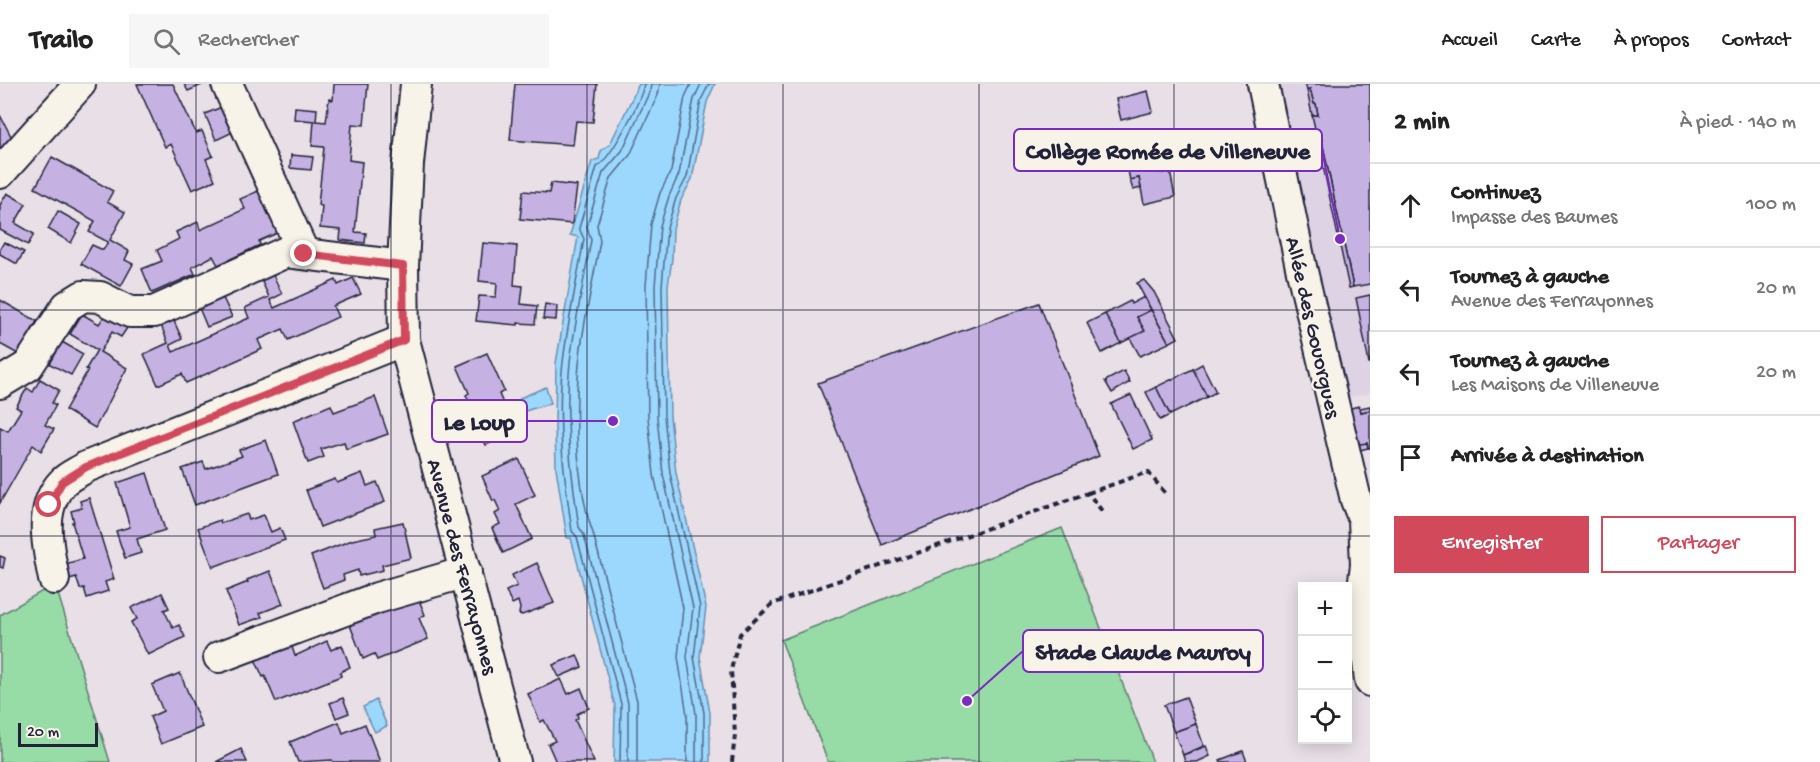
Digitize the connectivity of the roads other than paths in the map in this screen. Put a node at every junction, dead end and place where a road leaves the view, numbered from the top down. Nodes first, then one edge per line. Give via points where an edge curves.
1 (80, 84) edge
2 (227, 84) edge
3 (416, 84) edge
4 (1263, 84) edge
5 (0, 173) edge
6 (304, 254) junction
7 (403, 266) junction
8 (404, 340) junction
9 (0, 383) edge
10 (1368, 564) edge
11 (466, 572) junction
12 (54, 579) dead end
13 (219, 657) dead end
14 (1370, 681) edge
15 (515, 762) edge

1 - 5 street
2 - 6 street
3 - 7 street, Avenue des Ferrayonnes
4 - 10 street, Allée des Gouorgues via 1300,267 1364,520
6 - 7 street
6 - 9 street via 286,252 154,312 130,312 100,297 83,296 67,306 28,366
7 - 8 street, Avenue des Ferrayonnes
8 - 11 street, Avenue des Ferrayonnes
8 - 12 street via 86,467 62,482 49,505 46,533
10 - 14 street, Allée des Gouorgues via 1362,596
11 - 13 street via 377,598
11 - 15 street, Avenue des Ferrayonnes

